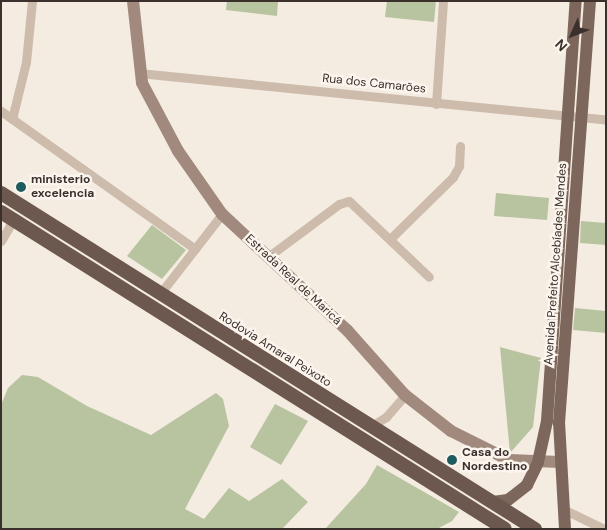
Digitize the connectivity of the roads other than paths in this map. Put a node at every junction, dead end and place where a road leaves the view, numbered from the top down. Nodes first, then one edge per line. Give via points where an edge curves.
1 (32, 1) edge
2 (133, 1) edge
3 (444, 1) edge
4 (576, 1) edge
5 (590, 1) edge
6 (139, 73) junction
7 (436, 104) junction
8 (1, 112) edge
9 (568, 116) junction
10 (581, 118) junction
11 (12, 119) junction
12 (606, 120) edge
13 (460, 146) dead end
14 (1, 193) edge
15 (222, 214) junction
16 (7, 216) edge
17 (2, 235) edge
18 (391, 238) junction
19 (195, 249) junction
20 (269, 256) junction
21 (429, 277) dead end
22 (159, 295) junction
23 (405, 394) junction
24 (555, 396) junction
25 (386, 417) junction
26 (370, 427) junction
27 (383, 435) junction
28 (538, 462) junction
29 (560, 462) junction
30 (493, 502) junction
31 (563, 509) junction
32 (505, 529) edge
33 (535, 529) edge
34 (565, 529) edge
35 (604, 529) edge

1 - 11 street via 26,62
2 - 6 main road, Estrada Real de Maricá
3 - 7 street
4 - 9 main road, Avenida Prefeito Alcebíades Mendes
5 - 10 main road, Avenida Prefeito Alcebíades Mendes
6 - 7 street, Rua dos Camarões
6 - 15 main road, Estrada Real de Maricá via 146,94 167,133
7 - 9 street, Rua dos Camarões
8 - 11 street
9 - 10 street, Rua dos Camarões
9 - 24 main road, Avenida Prefeito Alcebíades Mendes
10 - 12 street, Rua dos Camarões
10 - 24 main road, Avenida Prefeito Alcebíades Mendes
11 - 19 street
13 - 18 street via 459,166 453,177
14 - 22 highway, Rodovia Amaral Peixoto
15 - 19 street
15 - 20 main road, Estrada Real de Maricá
16 - 17 street
16 - 32 highway
18 - 20 street via 353,202 345,201
18 - 21 street
19 - 22 street
20 - 23 main road, Estrada Real de Maricá via 347,330
22 - 26 highway, Rodovia Amaral Peixoto
23 - 25 street
23 - 28 main road, Estrada Real de Maricá via 451,431 486,450 509,460
24 - 28 main road, Avenida Prefeito Alcebíades Mendes
24 - 29 main road, Avenida Prefeito Alcebíades Mendes
25 - 26 street
25 - 27 street
26 - 27 highway, Rodovia Amaral Peixoto
27 - 30 highway, Rodovia Amaral Peixoto
28 - 29 main road, Estrada Real de Maricá
28 - 30 main road, Avenida Prefeito Alcebíades Mendes via 521,492 508,500
29 - 31 main road, Avenida Prefeito Alcebíades Mendes
30 - 33 highway, Rodovia Amaral Peixoto
31 - 34 main road, Avenida Prefeito Alcebíades Mendes
31 - 35 street

